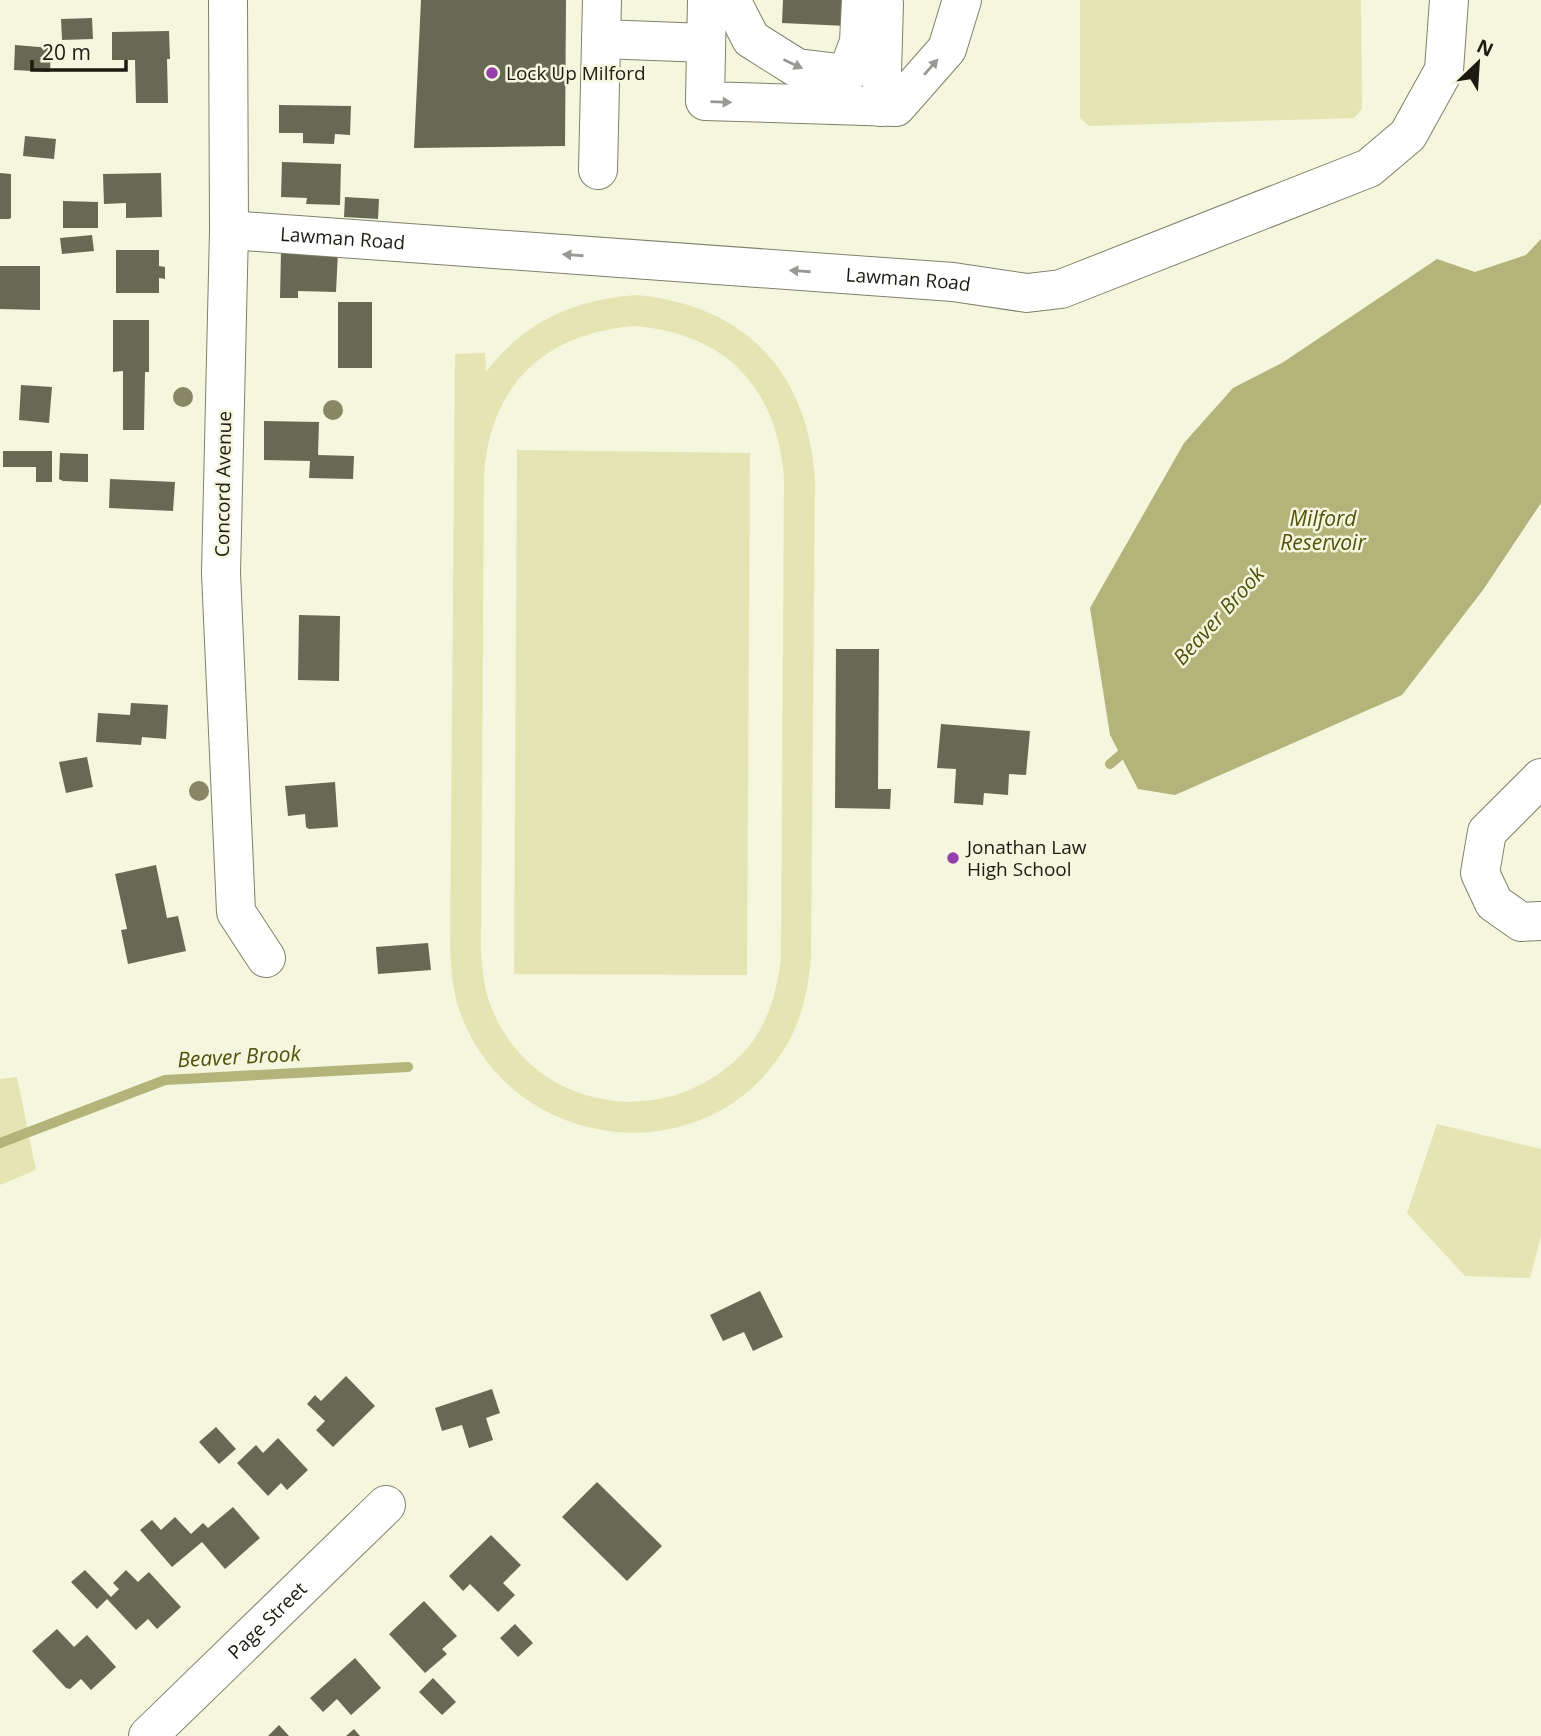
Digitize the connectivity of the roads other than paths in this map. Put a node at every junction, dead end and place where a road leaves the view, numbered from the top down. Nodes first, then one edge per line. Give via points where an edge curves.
1 (228, 0) edge
2 (603, 0) edge
3 (706, 0) edge
4 (731, 0) edge
5 (861, 0) edge
6 (884, 0) edge
7 (962, 0) edge
8 (1449, 0) edge
9 (601, 39) junction
10 (706, 43) junction
11 (881, 107) junction
12 (598, 170) dead end
13 (229, 230) junction
14 (1541, 778) edge
15 (1541, 922) edge
16 (266, 958) dead end
17 (386, 1505) dead end
18 (148, 1736) edge

1 - 13 street, Concord Avenue
2 - 9 street
3 - 10 street
4 -> 5 street via 751,39 797,68 847,74 859,42
6 - 11 street
11 -> 7 street via 897,107 947,49
8 -> 13 street, Lawman Road via 1444,70 1408,135 1369,168 1060,289 1027,293 868,275
9 - 10 street
9 - 12 street
10 -> 11 street via 705,101
13 - 16 street, Concord Avenue via 222,573 236,912
14 - 15 street via 1487,832 1480,873 1494,903 1521,922
17 - 18 street, Page Street

